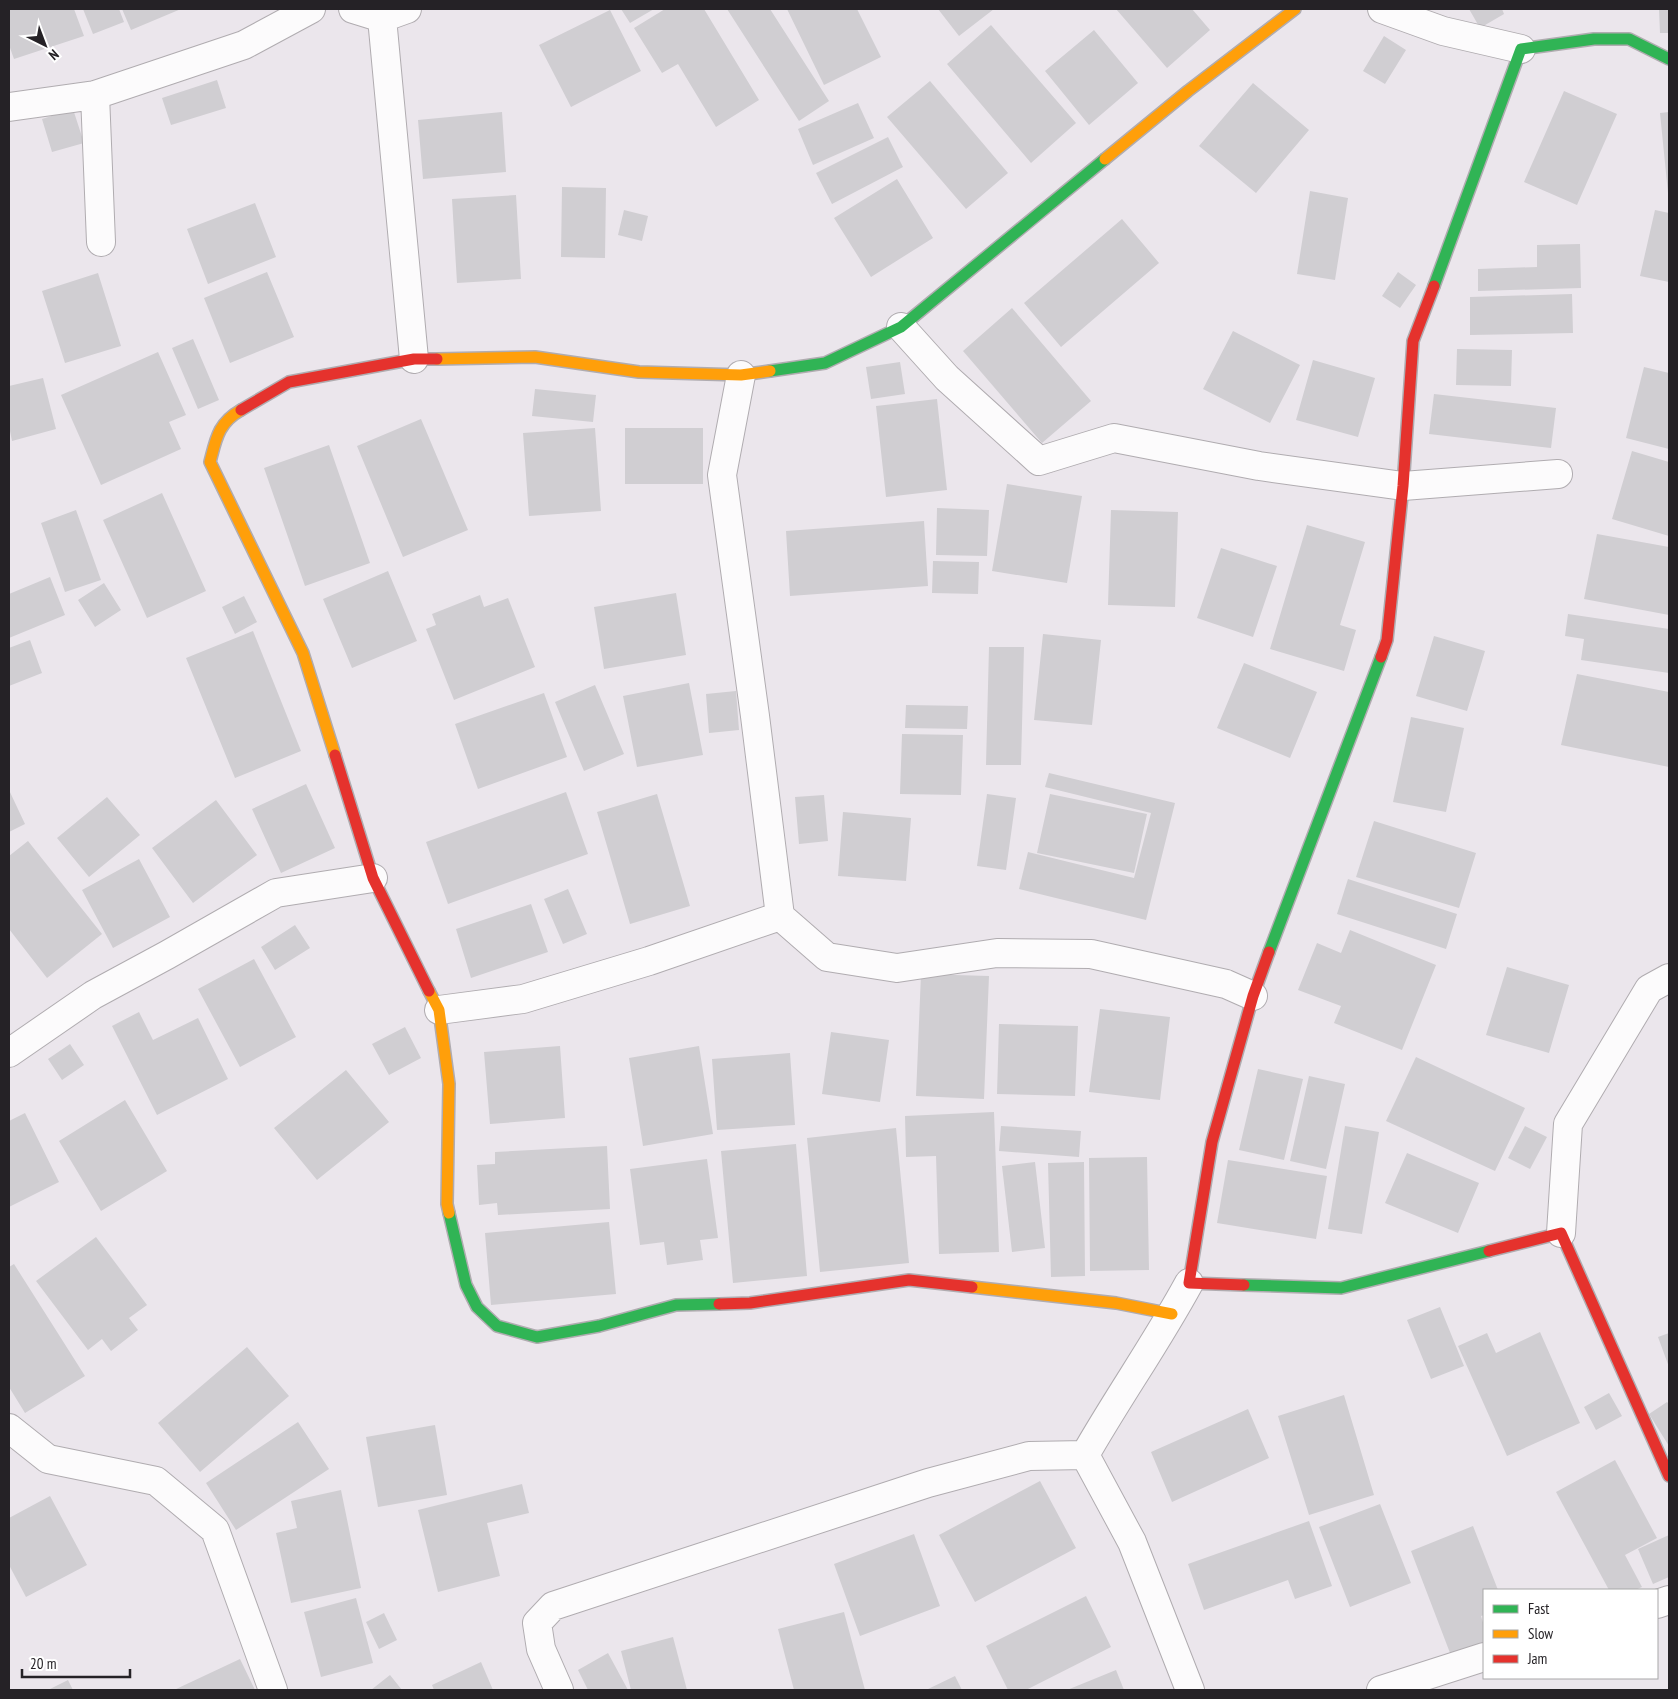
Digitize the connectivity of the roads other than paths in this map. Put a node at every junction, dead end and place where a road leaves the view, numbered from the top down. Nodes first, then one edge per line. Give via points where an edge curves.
1 (311, 9) edge
2 (353, 9) edge
3 (407, 9) edge
4 (1295, 9) edge
5 (1382, 9) edge
6 (382, 18) junction
7 (1521, 49) junction
8 (1669, 59) edge
9 (95, 94) junction
10 (9, 107) edge
11 (101, 242) dead end
12 (901, 327) junction
13 (414, 359) junction
14 (741, 375) junction
15 (1558, 474) dead end
16 (1404, 486) junction
17 (373, 878) junction
18 (780, 916) junction
19 (1669, 978) edge
20 (1253, 996) junction
21 (438, 1010) junction
22 (9, 1053) edge
23 (1562, 1233) junction
24 (1189, 1283) junction
25 (1172, 1314) junction
26 (9, 1428) edge
27 (1086, 1455) junction
28 (1669, 1476) edge
29 (1483, 1657) edge
30 (272, 1690) edge
31 (559, 1690) edge
32 (1190, 1690) edge
33 (1381, 1690) edge

1 - 9 street via 244,45
2 - 6 street
3 - 6 street
4 - 12 street via 1188,91
5 - 7 street via 1443,31
6 - 13 street
7 - 8 street via 1594,39 1629,39
7 - 16 street via 1413,341
9 - 10 street
9 - 11 street
12 - 14 street via 825,363
12 - 16 street via 947,378 1039,461 1114,438 1259,466
13 - 14 street via 535,357 639,372
13 - 17 street via 290,382 235,413 218,430 210,462 303,653
14 - 18 street via 722,475
15 - 16 street
16 - 20 street via 1387,640
17 - 21 street
17 - 22 street via 276,893 93,995
18 - 20 street via 827,957 897,968 997,953 1091,954 1226,984
18 - 21 street via 649,961 523,999
19 - 23 street via 1649,989 1568,1124
20 - 24 street via 1212,1142
21 - 25 street via 449,1084 447,1204 466,1284 477,1307 497,1326 537,1337 598,1326 676,1305 750,1303 909,1280 1116,1303
23 - 24 street via 1341,1288
23 - 28 street
24 - 25 street
25 - 27 street via 1105,1419
26 - 30 street via 48,1460 156,1481 214,1530
27 - 31 street via 1029,1456 928,1482 553,1606 537,1623 541,1650
27 - 32 street via 1132,1542
29 - 33 street

